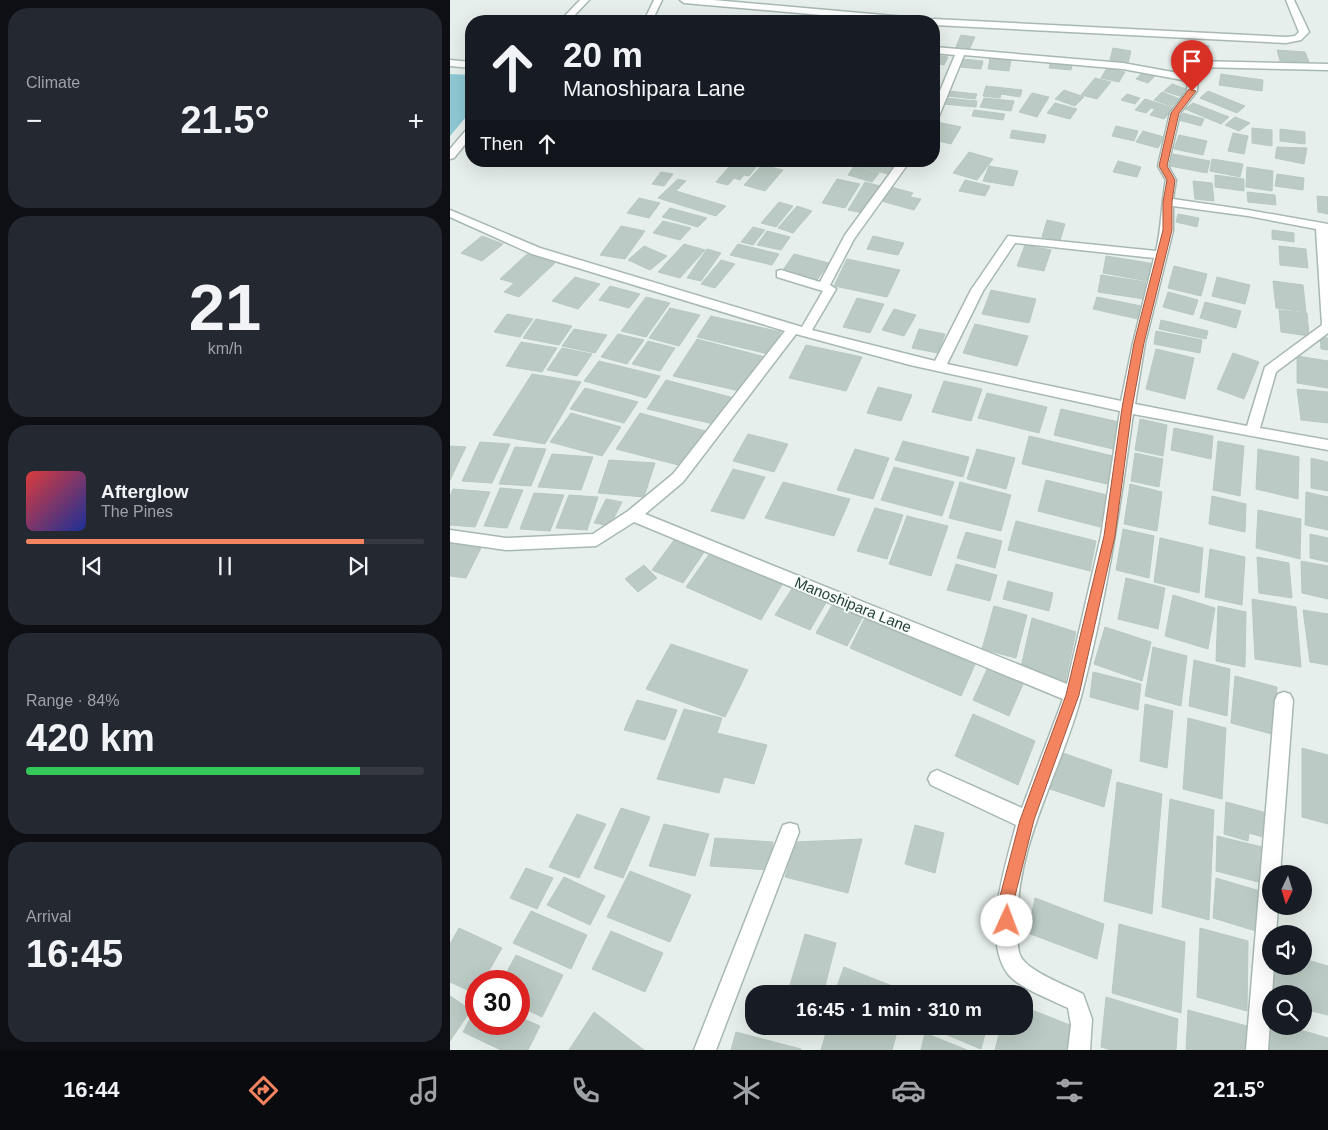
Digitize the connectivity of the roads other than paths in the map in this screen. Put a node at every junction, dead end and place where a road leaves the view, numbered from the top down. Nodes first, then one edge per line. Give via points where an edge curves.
1 (585, 0) edge
2 (658, 0) edge
3 (684, 0) edge
4 (1290, 0) edge
5 (570, 15) edge
6 (651, 15) edge
7 (850, 15) edge
8 (940, 22) edge
9 (940, 50) edge
10 (961, 52) junction
11 (450, 63) edge
12 (465, 64) edge
13 (1328, 67) edge
14 (1194, 79) junction
15 (940, 102) edge
16 (465, 138) edge
17 (450, 156) edge
18 (901, 167) edge
19 (1167, 202) junction
20 (450, 213) edge
21 (1325, 227) edge
22 (1162, 255) junction
23 (781, 274) dead end
24 (823, 287) junction
25 (799, 331) junction
26 (939, 367) junction
27 (1127, 408) junction
28 (1252, 432) junction
29 (1328, 445) edge
30 (633, 515) junction
31 (450, 536) edge
32 (1073, 695) junction
33 (1284, 700) dead end
34 (937, 779) dead end
35 (1027, 820) junction
36 (790, 832) dead end
37 (705, 1050) edge
38 (1079, 1050) edge
39 (1257, 1050) edge

1 - 5 street
2 - 6 street
3 - 7 street
4 - 8 street via 1304,32 1298,38 1286,40
9 - 10 street
10 - 14 street via 1123,66
10 - 15 street
11 - 12 street
13 - 14 street via 1195,64
14 - 19 street via 1192,91 1175,113 1169,138 1163,166 1171,180
16 - 17 street
18 - 24 street via 849,238
19 - 21 street
19 - 22 street via 1167,230
20 - 25 street via 536,251
21 - 28 street via 1328,327 1270,370
22 - 26 street via 1012,239 976,290
22 - 27 street via 1139,343
23 - 24 street
24 - 25 street via 830,289
25 - 26 street
25 - 30 street via 678,478
26 - 27 street
27 - 28 street
27 - 32 street via 1109,536
28 - 29 street
30 - 31 street via 596,540 506,544
30 - 32 street, Manoshipara Lane
32 - 35 street
33 - 39 street
34 - 35 street
35 - 38 street via 1006,904 1009,955 1016,968 1030,978 1076,1001 1082,1012 1083,1028
36 - 37 street

